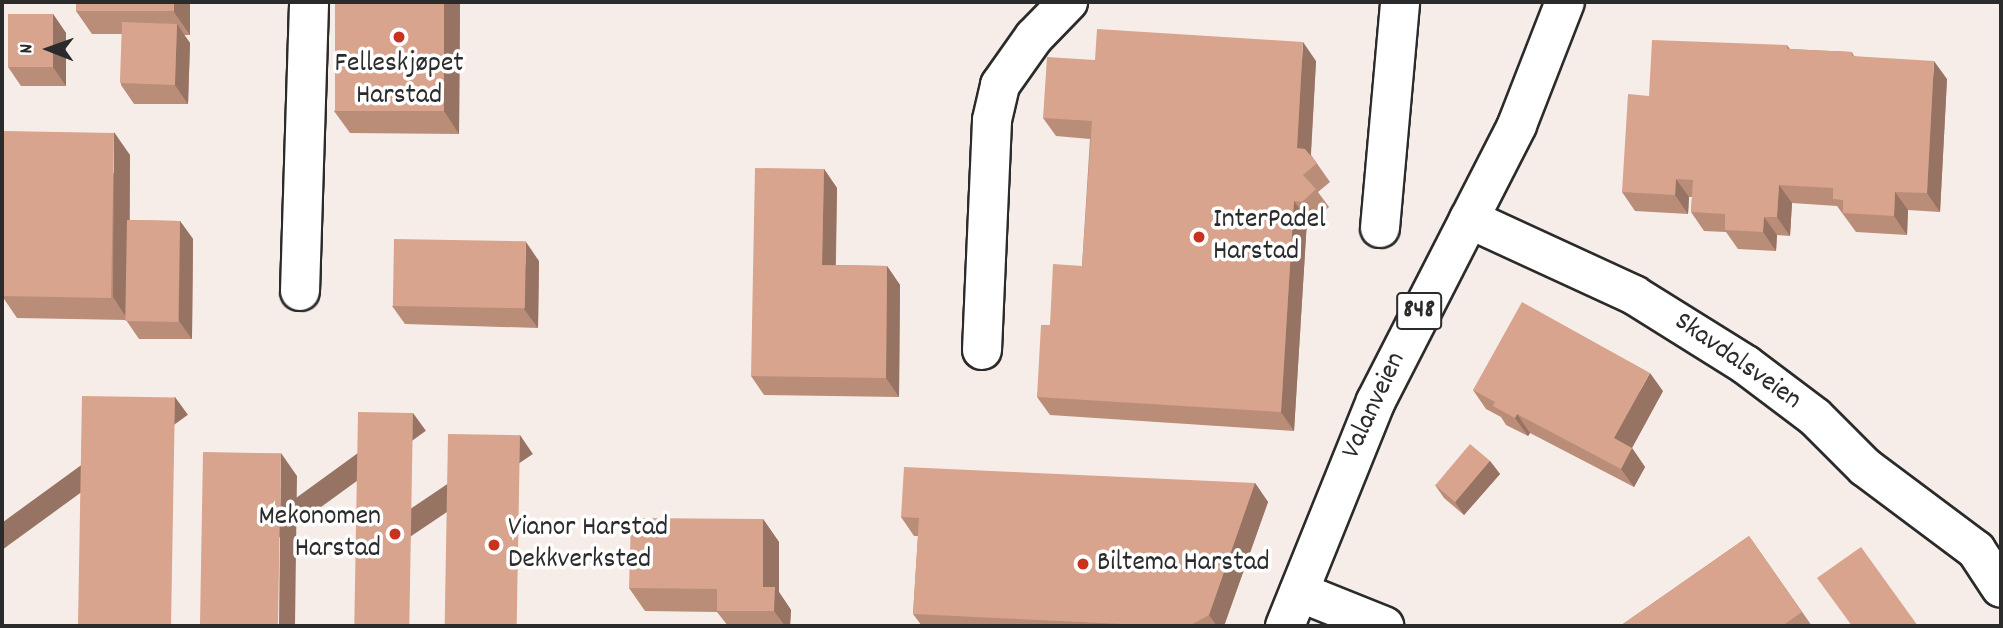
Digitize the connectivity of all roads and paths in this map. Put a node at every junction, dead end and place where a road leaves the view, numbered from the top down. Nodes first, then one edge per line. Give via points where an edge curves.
1 (309, 2) edge
2 (1068, 2) edge
3 (1400, 2) edge
4 (1565, 2) edge
5 (1469, 219) junction
6 (1380, 228) dead end
7 (300, 291) dead end
8 (982, 350) dead end
9 (2001, 589) edge
10 (1292, 609) edge
11 (1384, 626) edge

1 - 7 main road
2 - 8 main road via 1034,37 1000,85 992,120
3 - 6 main road
4 - 5 main road, Valanveien / 848 via 1542,71
5 - 9 main road, Skavdalsveien via 1634,295 1695,329 1815,417 1865,467 1976,550
5 - 10 main road, Valanveien / 848 via 1376,401
10 - 11 main road

